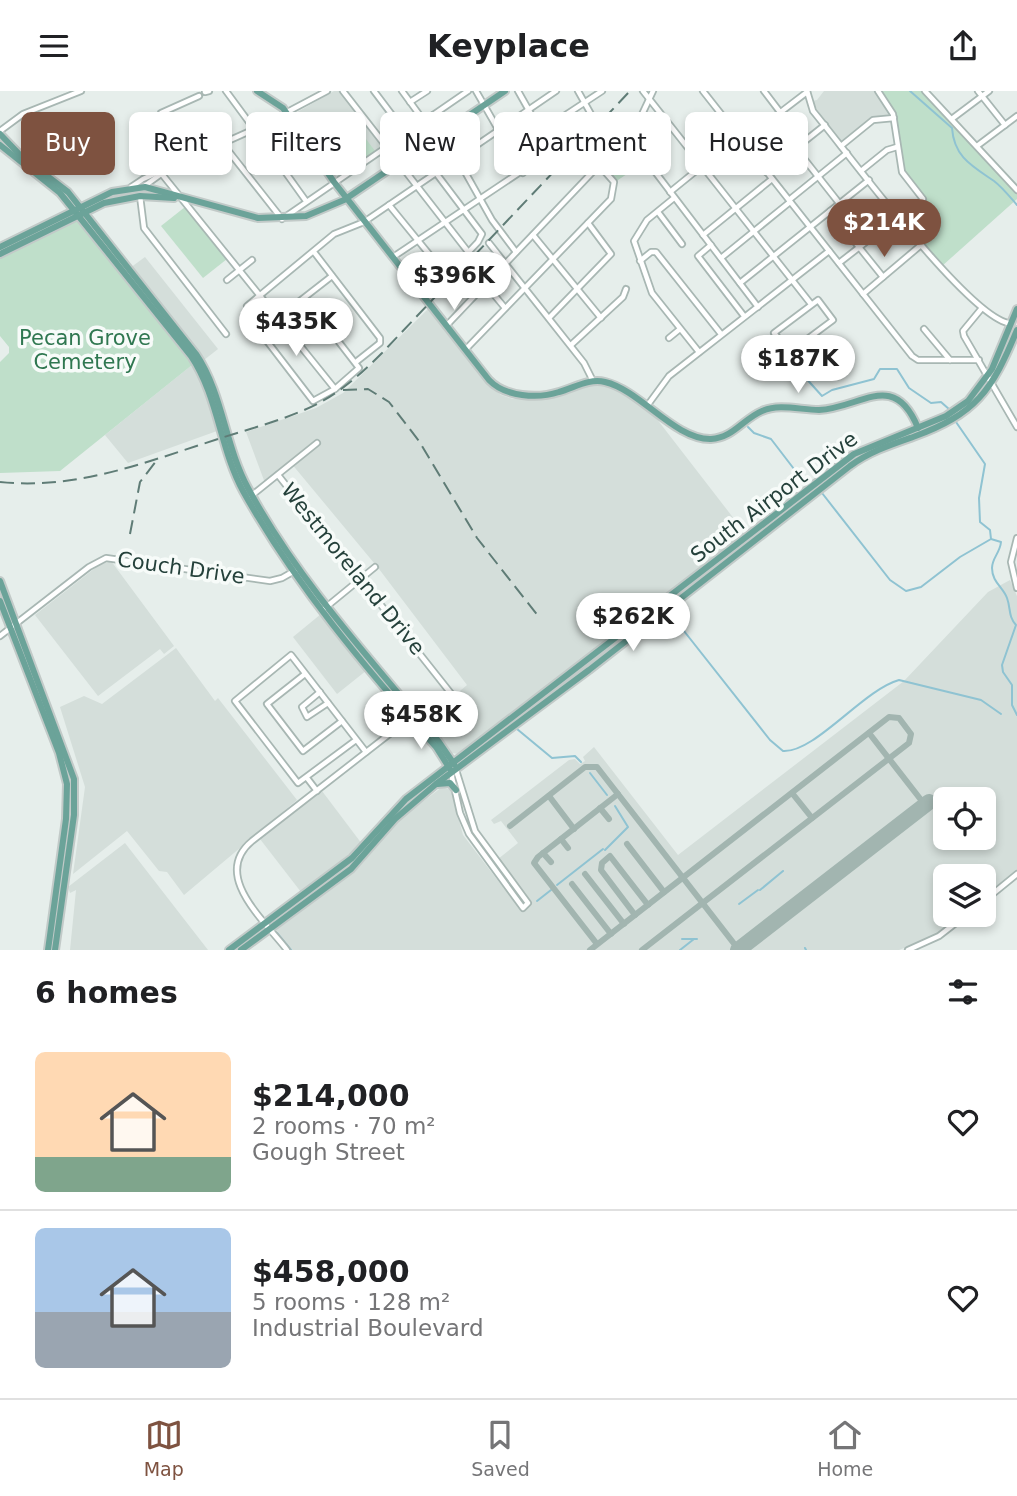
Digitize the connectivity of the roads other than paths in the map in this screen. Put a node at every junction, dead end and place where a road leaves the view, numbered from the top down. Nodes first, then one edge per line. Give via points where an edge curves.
1 (81, 91) edge
2 (226, 91) edge
3 (257, 91) edge
4 (327, 91) edge
5 (343, 91) edge
6 (374, 91) edge
7 (402, 91) edge
8 (427, 91) edge
9 (468, 91) edge
10 (476, 91) edge
11 (505, 91) edge
12 (518, 91) edge
13 (556, 91) edge
14 (578, 91) edge
15 (602, 91) edge
16 (643, 91) edge
17 (653, 91) edge
18 (703, 91) edge
19 (764, 91) edge
20 (807, 91) edge
21 (878, 91) edge
22 (925, 91) edge
23 (978, 91) edge
24 (989, 91) edge
25 (263, 92) edge
26 (199, 96) dead end
27 (982, 96) junction
28 (648, 98) junction
29 (584, 101) junction
30 (410, 103) junction
31 (484, 105) junction
32 (529, 110) junction
33 (162, 112) edge
34 (287, 112) edge
35 (290, 112) edge
36 (389, 112) edge
37 (417, 112) edge
38 (437, 112) edge
39 (474, 112) edge
40 (526, 112) edge
41 (568, 112) edge
42 (590, 112) edge
43 (642, 112) edge
44 (720, 112) edge
45 (780, 112) joint
46 (1017, 115) edge
47 (246, 118) edge
48 (894, 118) junction
49 (953, 118) junction
50 (494, 122) edge
51 (825, 125) junction
52 (1005, 125) junction
53 (0, 133) edge
54 (380, 138) edge
55 (808, 139) edge
56 (0, 145) edge
57 (685, 145) edge
58 (841, 146) junction
59 (977, 146) junction
60 (897, 147) junction
61 (380, 150) edge
62 (848, 153) junction
63 (232, 155) edge
64 (21, 157) edge
65 (21, 160) edge
66 (808, 164) edge
67 (861, 171) junction
68 (41, 175) edge
69 (156, 175) edge
70 (159, 175) edge
71 (163, 175) edge
72 (287, 175) edge
73 (329, 175) edge
74 (381, 175) edge
75 (408, 175) edge
76 (433, 175) edge
77 (436, 175) edge
78 (467, 175) edge
79 (520, 175) edge
80 (590, 175) edge
81 (609, 175) edge
82 (658, 175) edge
83 (689, 175) edge
84 (709, 175) edge
85 (769, 175) edge
86 (818, 177) junction
87 (772, 179) junction
88 (869, 180) junction
89 (149, 181) junction
90 (334, 183) junction
91 (1015, 183) edge
92 (416, 186) junction
93 (143, 187) junction
94 (128, 188) junction
95 (153, 189) junction
96 (1017, 190) edge
97 (670, 191) junction
98 (140, 196) junction
99 (178, 197) junction
100 (346, 198) junction
101 (674, 198) junction
102 (115, 200) junction
103 (481, 200) junction
104 (306, 201) junction
105 (790, 201) junction
106 (839, 203) junction
107 (389, 205) junction
108 (736, 209) junction
109 (79, 211) junction
110 (464, 211) junction
111 (830, 211) junction
112 (658, 212) junction
113 (898, 217) junction
114 (282, 219) junction
115 (364, 222) junction
116 (903, 222) junction
117 (588, 223) junction
118 (446, 224) junction
119 (810, 226) junction
120 (41, 230) junction
121 (753, 231) junction
122 (533, 235) junction
123 (703, 235) junction
124 (418, 240) junction
125 (489, 243) dead end
126 (682, 244) dead end
127 (710, 245) junction
128 (921, 245) junction
129 (0, 247) edge
130 (859, 247) junction
131 (830, 251) junction
132 (314, 252) junction
133 (516, 252) junction
134 (469, 253) junction
135 (0, 254) edge
136 (773, 255) junction
137 (393, 258) junction
138 (721, 258) junction
139 (252, 260) dead end
140 (553, 260) junction
141 (640, 261) junction
142 (839, 263) junction
143 (506, 264) junction
144 (238, 271) junction
145 (332, 276) junction
146 (447, 276) junction
147 (883, 277) junction
148 (227, 280) dead end
149 (792, 281) junction
150 (740, 283) junction
151 (486, 285) junction
152 (525, 288) junction
153 (577, 289) junction
154 (626, 289) dead end
155 (863, 294) junction
156 (259, 297) junction
157 (305, 297) junction
158 (424, 298) junction
159 (811, 304) junction
160 (247, 306) dead end
161 (758, 307) junction
162 (982, 308) junction
163 (506, 309) junction
164 (1017, 309) edge
165 (744, 316) junction
166 (278, 317) junction
167 (549, 318) junction
168 (601, 318) junction
169 (1008, 323) dead end
170 (447, 325) junction
171 (680, 329) junction
172 (924, 329) dead end
173 (1017, 330) edge
174 (226, 334) dead end
175 (721, 334) junction
176 (669, 338) dead end
177 (570, 345) junction
178 (466, 349) junction
179 (699, 352) junction
180 (950, 360) junction
181 (979, 360) junction
182 (356, 362) junction
183 (988, 377) junction
184 (593, 381) junction
185 (992, 384) junction
186 (335, 389) junction
187 (213, 403) junction
188 (647, 407) junction
189 (1017, 427) edge
190 (919, 431) junction
191 (317, 443) dead end
192 (278, 475) junction
193 (250, 497) junction
194 (1017, 538) edge
195 (375, 567) dead end
196 (297, 569) junction
197 (362, 578) junction
198 (0, 582) edge
199 (1017, 588) edge
200 (0, 601) edge
201 (324, 609) junction
202 (13, 626) junction
203 (0, 636) edge
204 (305, 674) junction
205 (320, 692) junction
206 (328, 703) junction
207 (413, 716) junction
208 (342, 722) junction
209 (356, 740) junction
210 (366, 753) junction
211 (452, 768) junction
212 (307, 778) junction
213 (436, 784) junction
214 (456, 790) junction
215 (317, 791) junction
216 (406, 803) junction
217 (1017, 874) edge
218 (61, 879) junction
219 (996, 891) edge
220 (268, 925) junction
221 (951, 927) edge
222 (48, 950) edge
223 (55, 950) edge
224 (229, 950) edge
225 (241, 950) edge
226 (287, 950) edge
227 (908, 950) edge

1 - 53 street via 25,113
2 - 47 street
3 - 25 main road
4 - 35 street
5 - 54 street
6 - 36 street
7 - 30 street
8 - 30 street
9 - 38 street
10 - 31 street
11 - 31 main road
12 - 32 street
13 - 32 street
14 - 29 street
15 - 29 street
16 - 28 street
17 - 28 street
18 - 44 street
19 - 45 street
20 - 45 street
20 - 51 street via 811,108
21 - 48 street
22 - 49 street
23 - 27 street
24 - 27 street
25 - 34 main road
26 - 33 street
27 - 49 street
27 - 52 street
28 - 43 street
28 - 57 street
29 - 41 street
29 - 42 street
30 - 37 street
31 - 39 main road
31 - 50 street
32 - 40 street
46 - 52 street
48 - 58 street via 873,120
48 - 60 street
49 - 59 street
51 - 55 street
51 - 58 street
52 - 59 street
53 - 64 main road
56 - 65 main road
58 - 62 street
59 - 91 street
60 - 67 street
60 - 116 street via 902,172 923,199
61 - 90 street
62 - 67 street
62 - 86 street
63 - 114 street
66 - 86 street
67 - 88 street
68 - 109 main road
69 - 94 street
70 - 89 street
71 - 99 street
72 - 104 street
73 - 90 main road
74 - 100 main road
75 - 92 street
76 - 92 street
77 - 110 street
78 - 103 street
79 - 103 street
80 - 122 street
81 - 117 street via 614,193
82 - 97 street
83 - 97 street
84 - 108 street
85 - 87 street
86 - 105 street
86 - 106 street
87 - 105 street
87 - 108 street
88 - 106 street
88 - 113 street
89 - 93 street
89 - 95 main road
90 - 100 main road
90 - 104 street
91 - 96 street
92 - 107 street
92 - 118 street
93 - 94 main road
93 - 95 main road
93 - 102 main road via 139,194
94 - 102 main road via 110,195
94 - 109 main road
95 - 99 main road
97 - 101 street
98 - 99 main road
98 - 102 main road
98 - 174 street via 144,228
99 - 114 main road via 253,217
99 - 144 street
100 - 114 main road via 316,213
100 - 115 main road
101 - 112 street
101 - 123 street
102 - 109 main road
103 - 110 street
103 - 133 street
104 - 114 street
105 - 119 street
105 - 121 street
106 - 111 street
107 - 115 street
107 - 124 street
108 - 121 street
108 - 123 street
109 - 120 main road
109 - 187 main road via 195,362
110 - 118 street
110 - 134 street via 482,234
111 - 119 street
111 - 130 street
112 - 126 street
112 - 141 street via 634,237
113 - 116 street
113 - 130 street
115 - 132 street via 338,231
115 - 137 main road
116 - 128 street
117 - 140 street
117 - 153 street via 611,253
118 - 124 street
118 - 134 street
119 - 131 street
119 - 136 street
120 - 129 main road
120 - 135 main road
121 - 136 street
121 - 138 street
122 - 133 street
122 - 140 street
123 - 127 street
124 - 137 street
124 - 146 street
125 - 143 street
127 - 138 street
127 - 165 street via 699,258
128 - 147 street
128 - 162 street
130 - 142 street
130 - 147 street
131 - 142 street
131 - 149 street
132 - 145 street
132 - 156 street
133 - 143 street
134 - 146 street
136 - 149 street
136 - 150 street
137 - 158 main road
138 - 150 street
139 - 144 street
140 - 152 street
140 - 153 street
141 - 171 street via 659,306
141 - 175 street via 656,252
142 - 155 street
143 - 151 street
143 - 152 street
144 - 148 street
144 - 156 street
145 - 157 street
145 - 182 street via 381,341
146 - 158 street
147 - 155 street
149 - 159 street
149 - 161 street
150 - 161 street
151 - 163 street
151 - 170 street
152 - 163 street
152 - 167 street
153 - 167 street
153 - 168 street
154 - 168 street
155 - 180 street via 915,358
156 - 160 street
156 - 166 street
157 - 166 street
157 - 182 street
158 - 170 main road
159 - 159 street via 818,300 834,319 791,352 774,333
161 - 165 street
162 - 169 street via 993,319
162 - 181 street via 963,331
163 - 178 street
164 - 183 main road, South Airport Drive
165 - 175 street
166 - 186 street
166 - 186 street via 260,332 313,401
167 - 177 street
168 - 177 street
170 - 178 main road
171 - 176 street
171 - 179 street
172 - 180 street
173 - 185 main road, South Airport Drive
175 - 179 street
177 - 184 street
178 - 184 main road via 493,384 513,394 554,394
179 - 188 street via 669,376
180 - 181 street
181 - 183 street
182 - 186 street via 358,370
183 - 185 street
183 - 190 main road, South Airport Drive via 954,412
184 - 188 main road via 612,384
185 - 189 street
185 - 190 main road, South Airport Drive via 958,418
187 - 193 main road via 238,482
187 - 193 main road
188 - 190 main road via 692,435 709,439 726,436 768,409 822,409 882,395 904,404
190 - 211 main road, South Airport Drive via 860,459
191 - 192 street
192 - 193 street
192 - 197 street, Westmoreland Drive
193 - 196 main road
194 - 199 street via 1011,562
195 - 197 street
196 - 201 main road
196 - 202 street, Couch Drive via 270,580 106,558
197 - 201 street
197 - 207 street, Westmoreland Drive via 453,695
198 - 202 main road
200 - 202 main road
201 - 207 main road
202 - 203 street, Couch Drive
202 - 218 main road via 72,791
204 - 205 street
204 - 208 street via 267,704 296,742 303,751
204 - 212 street via 291,655 235,701 297,782
205 - 206 street
205 - 206 street via 302,707 307,717
206 - 208 street
207 - 210 street
207 - 211 main road
208 - 209 street
209 - 210 street
209 - 212 street
210 - 215 street
211 - 213 main road, South Airport Drive
211 - 214 street
211 - 214 street via 475,831 528,903 523,908 469,834
211 - 216 main road, South Airport Drive
212 - 215 street
213 - 214 main road via 450,783
213 - 216 main road, South Airport Drive
215 - 220 street via 249,843 237,861 239,886
216 - 220 main road, South Airport Drive via 360,860
217 - 219 street
218 - 222 main road
218 - 223 main road
220 - 224 main road, South Airport Drive
220 - 225 main road, South Airport Drive
220 - 226 street
221 - 227 street

